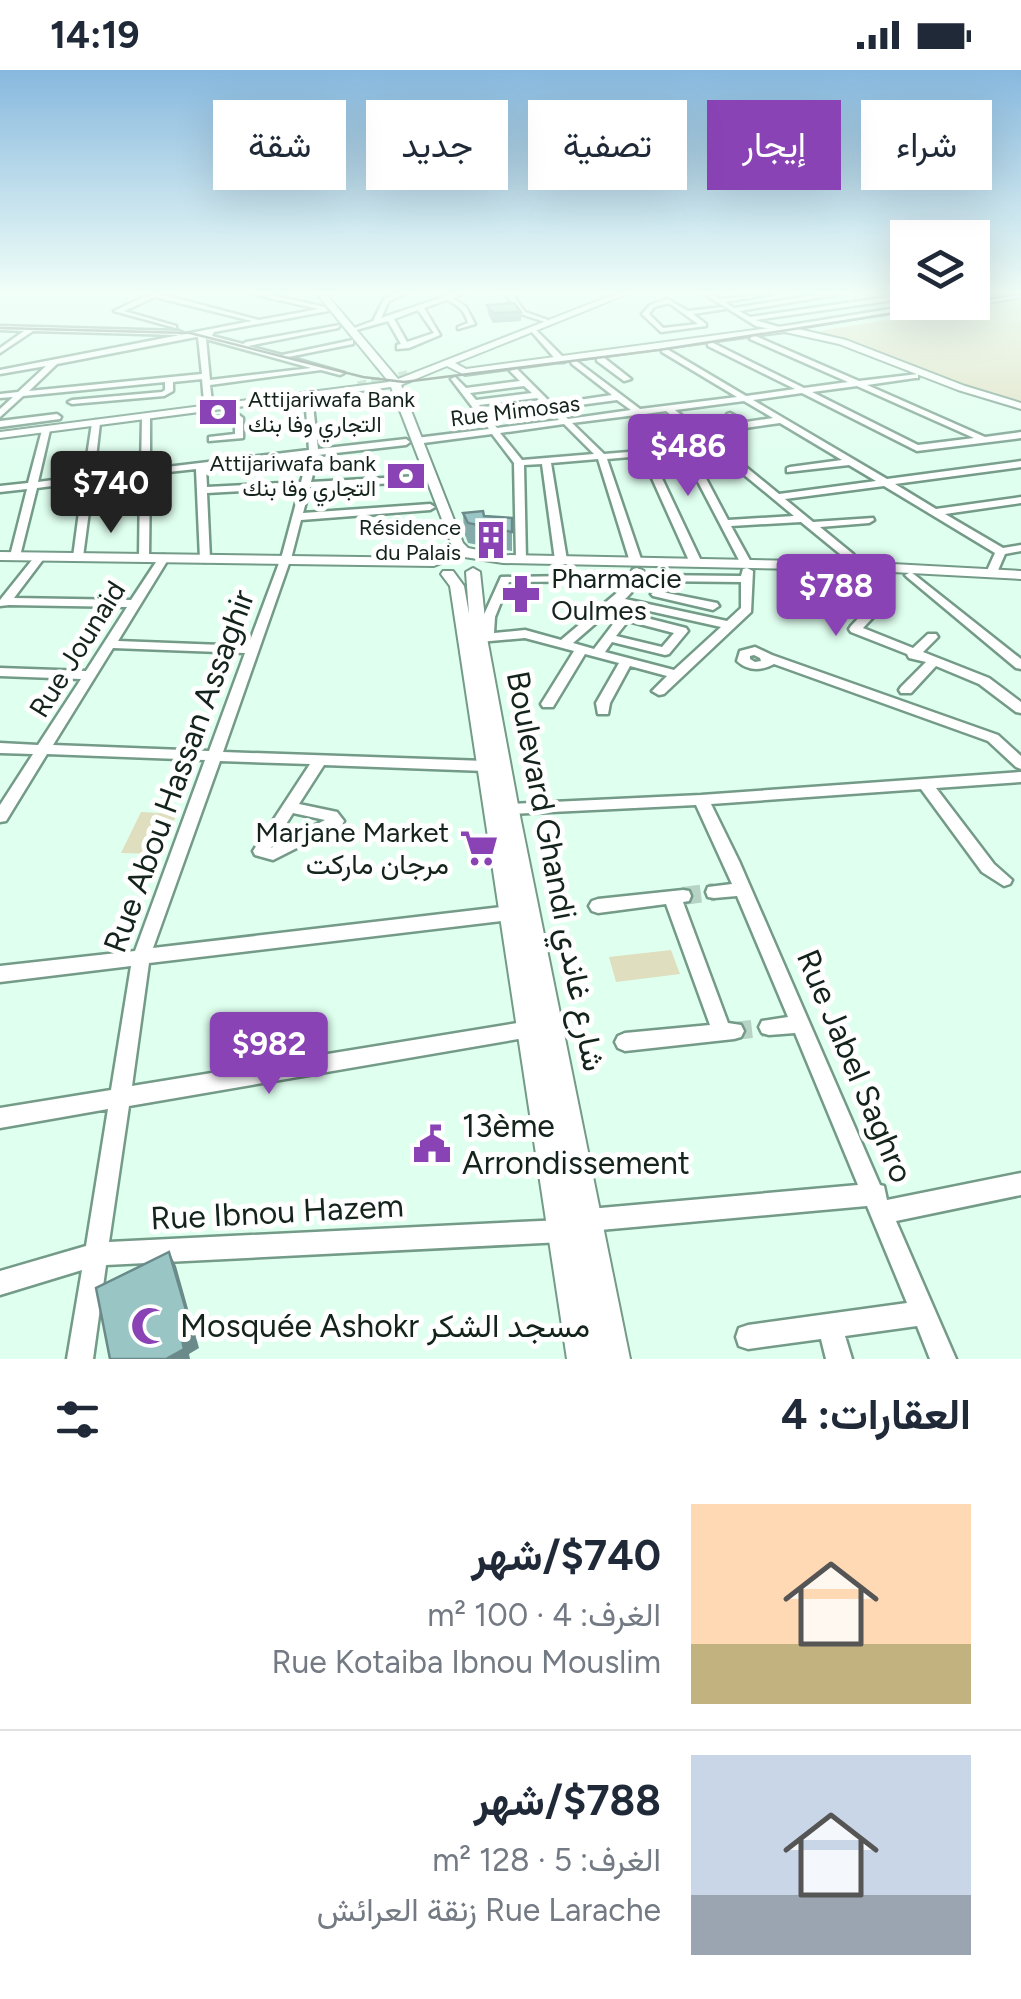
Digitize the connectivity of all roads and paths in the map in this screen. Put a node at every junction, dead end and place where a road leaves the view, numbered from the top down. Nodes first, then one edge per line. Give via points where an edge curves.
1 (90, 354) edge
2 (206, 354) edge
3 (273, 354) edge
4 (286, 354) edge
5 (365, 354) edge
6 (370, 354) edge
7 (456, 354) edge
8 (467, 354) edge
9 (475, 354) edge
10 (556, 354) edge
11 (596, 354) edge
12 (635, 354) edge
13 (672, 354) edge
14 (731, 354) edge
15 (800, 354) edge
16 (858, 354) edge
17 (873, 354) edge
18 (280, 356) junction
19 (600, 359) junction
20 (560, 360) junction
21 (435, 361) junction
22 (0, 362) edge
23 (54, 362) junction
24 (575, 362) junction
25 (382, 365) junction
26 (451, 365) junction
27 (324, 368) junction
28 (514, 371) junction
29 (0, 372) edge
30 (340, 374) dead end
31 (413, 375) tunnel mouth
32 (915, 376) junction
33 (455, 378) junction
34 (208, 379) junction
35 (628, 379) dead end
36 (169, 380) junction
37 (389, 382) junction
38 (526, 383) junction
39 (859, 384) junction
40 (360, 386) tunnel mouth
41 (89, 388) junction
42 (464, 391) junction
43 (804, 391) junction
44 (20, 394) junction
45 (540, 395) junction
46 (0, 396) edge
47 (308, 397) junction
48 (619, 397) junction
49 (745, 398) junction
50 (72, 402) junction
51 (474, 403) junction
52 (552, 406) junction
53 (1021, 408) edge
54 (669, 409) junction
55 (210, 411) junction
56 (169, 412) junction
57 (640, 413) junction
58 (0, 414) edge
59 (730, 416) dead end
60 (146, 417) junction
61 (780, 420) junction
62 (568, 422) junction
63 (51, 423) junction
64 (96, 423) junction
65 (0, 430) edge
66 (496, 431) junction
67 (1021, 436) edge
68 (212, 439) junction
69 (986, 440) junction
70 (411, 441) junction
71 (721, 448) junction
72 (686, 450) junction
73 (314, 452) junction
74 (645, 454) junction
75 (602, 457) junction
76 (546, 461) junction
77 (851, 462) junction
78 (519, 463) junction
79 (1021, 464) edge
80 (208, 465) junction
81 (790, 470) dead end
82 (145, 472) junction
83 (89, 478) junction
84 (420, 480) junction
85 (886, 483) junction
86 (32, 485) junction
87 (306, 485) junction
88 (0, 489) edge
89 (202, 490) junction
90 (778, 498) junction
91 (1021, 501) edge
92 (430, 507) junction
93 (935, 512) junction
94 (297, 516) junction
95 (868, 520) dead end
96 (808, 522) junction
97 (725, 523) junction
98 (1021, 548) edge
99 (1002, 552) junction
100 (8, 556) edge
101 (40, 557) junction
102 (78, 557) junction
103 (286, 557) junction
104 (144, 558) junction
105 (164, 558) junction
106 (205, 559) junction
107 (521, 560) junction
108 (561, 560) junction
109 (472, 562) junction
110 (441, 563) junction
111 (696, 563) junction
112 (856, 566) junction
113 (747, 571) junction
114 (640, 572) junction
115 (819, 573) junction
116 (992, 573) junction
117 (911, 576) junction
118 (1021, 579) edge
119 (657, 594) dead end
120 (615, 600) junction
121 (2, 604) edge
122 (134, 604) junction
123 (713, 606) junction
124 (729, 625) junction
125 (932, 637) dead end
126 (484, 638) junction
127 (609, 638) junction
128 (111, 644) junction
129 (564, 644) junction
130 (252, 650) junction
131 (590, 650) junction
132 (913, 655) junction
133 (768, 658) dead end
134 (628, 661) junction
135 (932, 663) junction
136 (1021, 665) edge
137 (0, 672) edge
138 (90, 674) junction
139 (673, 674) junction
140 (659, 690) dead end
141 (906, 690) dead end
142 (548, 704) dead end
143 (1021, 709) edge
144 (603, 712) dead end
145 (0, 748) edge
146 (43, 749) junction
147 (213, 756) junction
148 (320, 760) junction
149 (1021, 764) edge
150 (485, 766) junction
151 (1021, 777) edge
152 (924, 782) junction
153 (701, 800) junction
154 (288, 807) dead end
155 (510, 809) junction
156 (0, 816) edge
157 (1004, 880) dead end
158 (744, 889) junction
159 (714, 892) tunnel mouth
160 (598, 906) dead end
161 (510, 913) junction
162 (141, 958) junction
163 (0, 974) edge
164 (802, 1024) junction
165 (769, 1027) tunnel mouth
166 (530, 1030) junction
167 (625, 1042) dead end
168 (119, 1098) junction
169 (0, 1118) edge
170 (1021, 1184) edge
171 (879, 1203) junction
172 (588, 1220) junction
173 (562, 1231) junction
174 (97, 1254) junction
175 (0, 1283) edge
176 (925, 1313) junction
177 (830, 1325) junction
178 (748, 1337) dead end
179 (80, 1359) edge
180 (583, 1359) edge
181 (614, 1359) edge
182 (839, 1359) edge
183 (943, 1359) edge

1 - 23 street
2 - 34 street
3 - 18 street
4 - 18 street
5 - 37 main road, Boulevard Ghandi شارع غاندي
6 - 25 main road, Boulevard Ghandi شارع غاندي
7 - 21 main road
8 - 31 main road
9 - 26 main road
10 - 20 street
11 - 20 main road
12 - 19 main road
13 - 49 street
14 - 43 street
15 - 39 street
16 - 32 main road
17 - 53 main road
18 - 27 street
19 - 24 main road
19 - 35 street
20 - 26 main road via 465,372
21 - 25 main road
21 - 37 main road
22 - 23 street
23 - 29 street
23 - 44 street
24 - 28 main road
24 - 48 street
25 - 37 main road, Boulevard Ghandi شارع غاندي
26 - 37 main road
27 - 30 street
27 - 34 street
28 - 33 main road
28 - 38 street
32 - 39 street, Rue Mimosas
32 - 53 main road
33 - 37 main road
33 - 42 street
34 - 36 street
34 - 55 street
36 - 41 street
36 - 50 street via 164,394
37 - 47 main road
37 - 55 main road
37 - 70 main road, Boulevard Ghandi شارع غاندي
38 - 42 street
38 - 45 street
39 - 43 street, Rue Mimosas
39 - 69 street
40 - 56 main road
41 - 44 street
41 - 50 street
42 - 51 street
43 - 49 street, Rue Mimosas
43 - 69 street via 920,449
44 - 46 street
44 - 58 street
45 - 51 street
45 - 52 street
47 - 55 main road
47 - 73 street, Rue Abou Hassan Assaghir
48 - 52 street
48 - 57 street
49 - 54 street, Rue Mimosas
49 - 61 street
50 - 63 street
51 - 66 street
52 - 62 street
54 - 57 street, Rue Mimosas
54 - 71 street
55 - 56 main road
55 - 68 street
55 - 68 street via 239,418 241,435
56 - 60 main road
56 - 63 main road
57 - 62 street, Rue Mimosas
57 - 72 street
59 - 61 street via 748,425
60 - 64 main road
60 - 82 street
61 - 77 street
62 - 66 street, Rue Mimosas
62 - 75 street
63 - 64 main road
63 - 65 main road
63 - 86 street
64 - 83 street
66 - 70 street, Rue Mimosas
66 - 78 street
67 - 69 street
68 - 80 street
70 - 73 street, Rue Mimosas
70 - 84 main road, Boulevard Ghandi شارع غاندي
70 - 109 main road, Boulevard Ghandi شارع غاندي via 457,544
71 - 72 street
71 - 90 street
72 - 74 street
72 - 97 street
73 - 80 street, Rue Mimosas
73 - 87 street, Rue Abou Hassan Assaghir
74 - 75 street
74 - 111 street
75 - 76 street
75 - 114 street
76 - 78 street
76 - 108 street
77 - 81 street
77 - 85 street
78 - 107 street
79 - 85 street
80 - 82 street, Rue Mimosas
80 - 89 street
82 - 83 street, Rue Mimosas
82 - 104 street
83 - 86 street, Rue Mimosas
83 - 102 street
84 - 87 street
84 - 92 main road, Boulevard Ghandi شارع غاندي
85 - 90 street
85 - 93 street
86 - 88 street, Rue Mimosas
86 - 100 street
87 - 89 street
87 - 94 street, Rue Abou Hassan Assaghir
89 - 106 street
90 - 96 street
91 - 93 street
92 - 94 street
92 - 110 main road, Boulevard Ghandi شارع غاندي via 444,545
93 - 99 street
94 - 103 street, Rue Abou Hassan Assaghir
95 - 96 street
96 - 97 street
96 - 112 street
97 - 113 street
98 - 99 street
99 - 116 street
100 - 101 main road
101 - 102 main road
101 - 121 street
102 - 104 main road
103 - 106 main road
103 - 110 main road
103 - 130 street, Rue Abou Hassan Assaghir
104 - 105 main road
105 - 106 main road
105 - 122 street, Rue Jounaid
107 - 108 main road
107 - 109 main road
108 - 114 main road
109 - 110 main road
109 - 110 main road
109 - 114 main road
109 - 126 main road, Boulevard Ghandi شارع غاندي
110 - 150 main road, Boulevard Ghandi شارع غاندي via 457,586
111 - 113 main road
111 - 114 main road
112 - 113 main road
112 - 116 main road
113 - 114 main road
113 - 115 main road
113 - 124 street via 746,609
114 - 120 street
114 - 126 street via 506,579
115 - 117 main road
115 - 132 street via 827,587 874,608 855,629
116 - 118 main road
117 - 118 main road
117 - 136 street
119 - 123 street
120 - 123 street
120 - 129 street
121 - 122 street
122 - 128 street, Rue Jounaid
123 - 124 street
124 - 139 street
125 - 132 street
126 - 129 street via 520,633
126 - 155 main road, Boulevard Ghandi شارع غاندي
127 - 127 street via 627,617 682,631 666,651
127 - 131 street
128 - 130 street
128 - 138 street, Rue Jounaid
129 - 131 street
130 - 147 street, Rue Abou Hassan Assaghir
131 - 134 street
131 - 142 street
132 - 135 street
133 - 149 street via 993,738
134 - 139 street
134 - 144 street
135 - 141 street
135 - 143 street via 984,680
137 - 138 street
138 - 146 street, Rue Jounaid
139 - 140 street
145 - 146 street
146 - 147 street
146 - 156 street, Rue Jounaid
147 - 148 street
147 - 162 street, Rue Abou Hassan Assaghir
148 - 150 street
148 - 154 street
150 - 161 main road, Boulevard Ghandi شارع غاندي
151 - 152 street
152 - 153 street
152 - 157 street
153 - 155 street
153 - 158 street, Rue Jabel Saghro
155 - 172 main road, Boulevard Ghandi شارع غاندي
158 - 159 street
158 - 164 street, Rue Jabel Saghro
160 - 167 street via 678,896 728,1032
161 - 162 street
161 - 166 main road, Boulevard Ghandi شارع غاندي
162 - 163 street
162 - 168 street, Rue Abou Hassan Assaghir
164 - 165 street
164 - 171 street, Rue Jabel Saghro
166 - 168 street
166 - 173 main road, Boulevard Ghandi شارع غاندي
168 - 169 street
168 - 174 street, Rue Abou Hassan Assaghir
170 - 171 street
171 - 172 street
171 - 176 street, Rue Jabel Saghro
172 - 181 main road, Boulevard Ghandi شارع غاندي
173 - 174 street, Rue Ibnou Hazem
173 - 180 main road, Boulevard Ghandi شارع غاندي
174 - 175 street, Rue Ibnou Hazem
174 - 179 street, Rue Abou Hassan Assaghir
176 - 177 street
176 - 183 street, Rue Jabel Saghro
177 - 178 street
177 - 182 street

